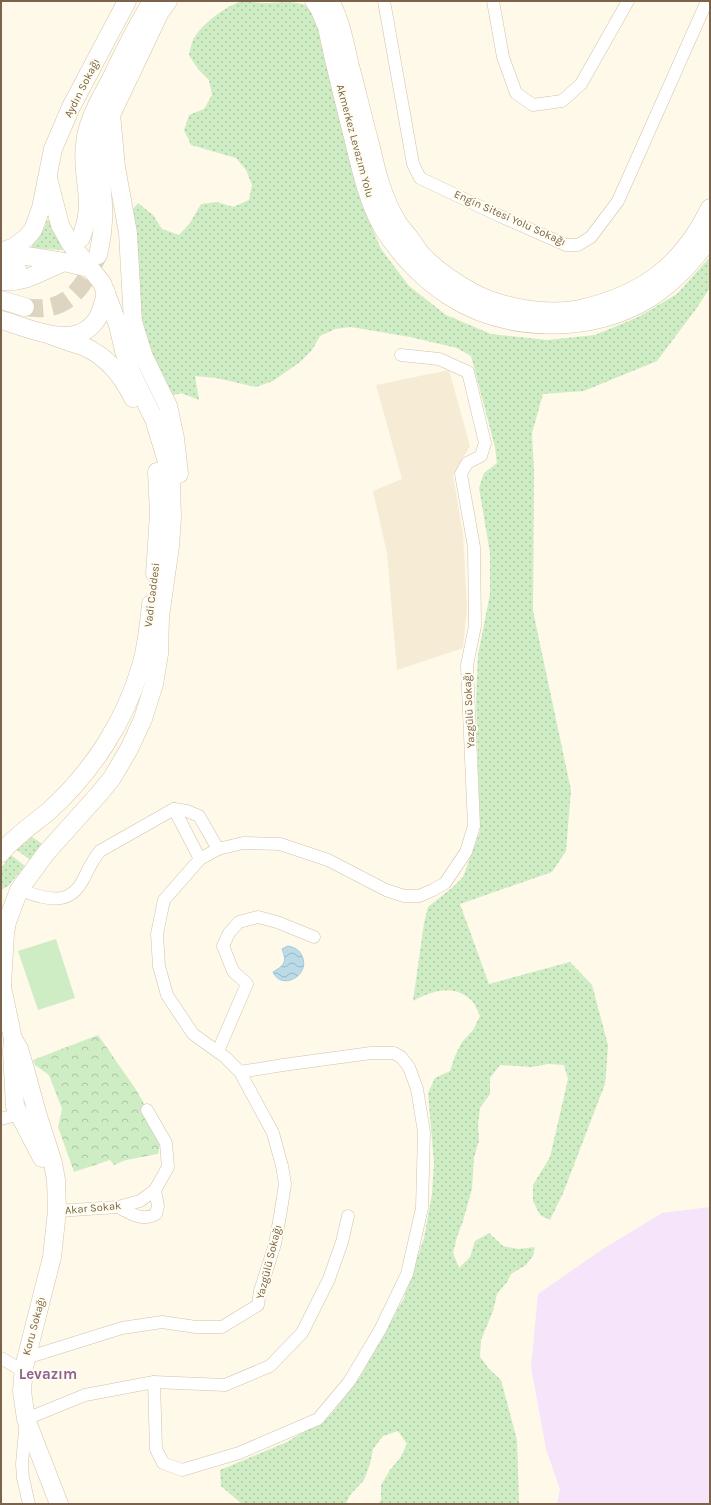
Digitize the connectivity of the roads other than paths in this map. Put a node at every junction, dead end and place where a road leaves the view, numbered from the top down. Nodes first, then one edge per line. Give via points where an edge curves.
1 (127, 1) edge
2 (152, 1) edge
3 (168, 1) edge
4 (314, 1) edge
5 (330, 1) edge
6 (384, 1) edge
7 (494, 1) edge
8 (628, 1) edge
9 (707, 1) edge
10 (111, 114) junction
11 (48, 178) junction
12 (710, 208) edge
13 (81, 238) dead end
14 (710, 238) edge
15 (1, 252) edge
16 (64, 262) junction
17 (93, 262) junction
18 (1, 281) edge
19 (106, 292) junction
20 (1, 300) edge
21 (25, 307) tunnel mouth
22 (1, 320) edge
23 (50, 335) junction
24 (401, 355) dead end
25 (172, 518) junction
26 (174, 809) junction
27 (218, 849) junction
28 (1, 853) edge
29 (200, 859) junction
30 (8, 901) edge
31 (314, 938) dead end
32 (1, 984) edge
33 (13, 1039) junction
34 (218, 1051) junction
35 (240, 1072) junction
36 (32, 1094) junction
37 (14, 1097) junction
38 (147, 1110) dead end
39 (25, 1115) junction
40 (1, 1119) edge
41 (156, 1190) junction
42 (57, 1203) junction
43 (118, 1207) junction
44 (348, 1216) dead end
45 (1, 1358) edge
46 (25, 1365) junction
47 (154, 1382) junction
48 (26, 1419) junction
49 (29, 1504) edge
50 (59, 1504) edge

1 - 11 main road, Aydın Sokağı via 65,121 53,149
2 - 13 main road via 95,108 89,126 84,160 88,205
3 - 10 main road via 160,12
4 - 14 main road, Akmerkez Levazım Yolu via 327,27 363,175 378,217 406,258 450,297 498,317 524,323 570,324 602,318 625,311 665,287 685,270
5 - 12 main road, Akmerkez Levazım Yolu via 345,43 377,174 397,223 422,254 458,284 479,296 501,304 554,311 575,310 601,304 646,284 661,273 688,245
6 - 9 street, Engin Sitesi Yolu Sokağı via 413,164 420,178 566,245 578,245 591,237 618,200
7 - 8 street via 503,57 516,93 533,105 562,101 581,84
10 - 17 main road via 99,145 103,233
10 - 25 main road via 116,167 128,233 133,322 144,357 168,406 175,438 179,488
11 - 15 main road, Aydın Sokağı via 42,208 33,230 14,247
11 - 17 main road, Aydın Sokağı via 60,225 70,243
15 - 16 main road
16 - 17 main road
16 - 18 main road via 24,280
17 - 19 main road, Aydın Sokağı
19 - 23 main road via 98,318 85,331 76,336
19 - 25 main road, Aydın Sokağı via 131,372 154,419 161,440 167,462
20 - 21 main road
22 - 23 main road
23 - 28 main road, Vadi Caddesi via 85,347 102,357 116,371 131,395 148,437 156,470 159,514 155,572 141,665 121,716 104,747 76,783
24 - 27 street, Yazgülü Sokağı via 439,359 468,372 485,443 481,456 467,463 462,474 474,547 475,626 466,665 474,826 466,852 445,883 419,896 404,896 386,890 328,860 280,844 244,843
25 - 30 main road, Vadi Caddesi via 160,617 159,654 154,684 143,719 112,778
26 - 27 street via 200,816
26 - 29 street
26 - 30 street via 100,851 74,892 64,898
27 - 29 street, Yazgülü Sokağı
29 - 34 street, Yazgülü Sokağı via 164,900 157,934 159,966 167,995 193,1034
30 - 32 main road, Koru Sokağı
31 - 34 street via 258,917 239,922 229,933 223,946 233,971 248,984
32 - 33 main road, Koru Sokağı
33 - 36 main road, Koru Sokağı via 19,1049
33 - 37 main road, Koru Sokağı
34 - 35 street, Yazgülü Sokağı
35 - 46 street, Yazgülü Sokağı via 273,1133 284,1184 275,1244 258,1305 222,1327 196,1327 162,1322 122,1328
35 - 47 street via 371,1053 394,1053 401,1057 409,1067 417,1088 424,1132 422,1208 407,1274 380,1330 349,1382 318,1419 239,1453 182,1470 163,1462 156,1449
36 - 37 main road
36 - 39 main road, Koru Sokağı
37 - 39 main road, Koru Sokağı via 15,1106
38 - 41 street, Akar Sokak via 166,1143 168,1167
39 - 40 street
39 - 42 main road, Koru Sokağı
41 - 43 street, Akar Sokak via 140,1201
41 - 43 street via 158,1206 156,1214 151,1217 135,1216
42 - 43 street, Akar Sokak
42 - 46 main road, Koru Sokağı via 52,1257
44 - 47 street via 329,1280 302,1333 270,1366 224,1385
45 - 46 street
46 - 48 main road, Koru Sokağı via 22,1391
47 - 48 street via 85,1396
48 - 49 street, Koru Sokağı via 22,1464
48 - 50 main road

